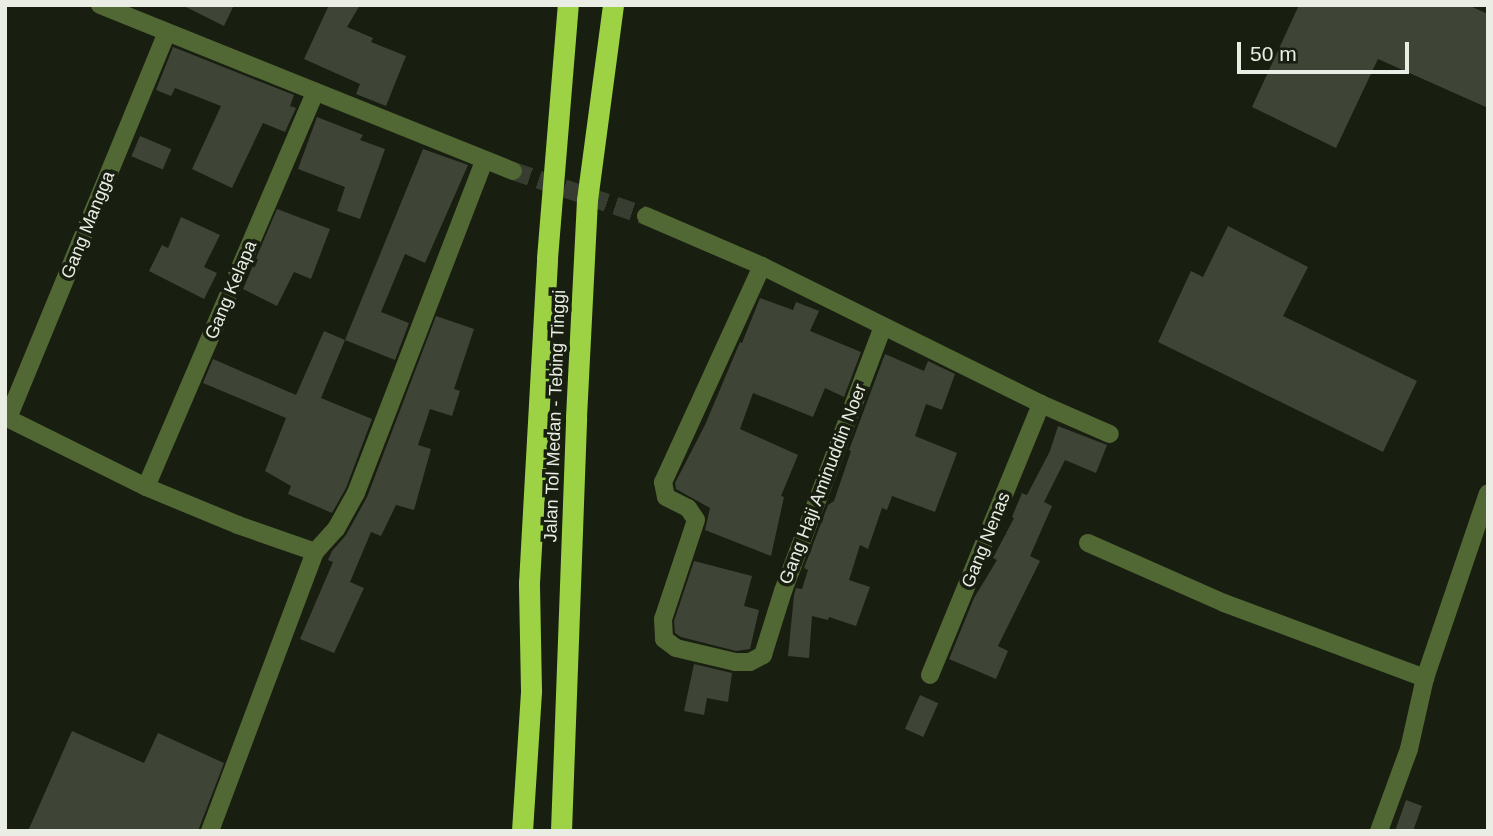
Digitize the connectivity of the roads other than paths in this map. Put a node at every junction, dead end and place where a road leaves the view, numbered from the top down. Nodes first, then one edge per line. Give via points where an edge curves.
1 (100, 5) edge
2 (568, 5) edge
3 (613, 5) edge
4 (167, 32) junction
5 (316, 93) junction
6 (484, 161) junction
7 (513, 171) tunnel mouth
8 (646, 216) tunnel mouth
9 (762, 266) junction
10 (883, 327) junction
11 (1041, 404) junction
12 (7, 418) edge
13 (1110, 434) dead end
14 (146, 486) junction
15 (1488, 494) edge
16 (1088, 543) dead end
17 (315, 552) junction
18 (930, 675) dead end
19 (1425, 678) junction
20 (210, 831) edge
21 (522, 831) edge
22 (561, 831) edge
23 (1379, 831) edge

1 - 4 street
2 - 21 highway via 544,298
3 - 22 highway, Jalan Tol Medan - Tebing Tinggi via 587,200
4 - 5 street
4 - 12 street, Gang Mangga
5 - 6 street
5 - 14 street, Gang Kelapa
6 - 7 street
6 - 17 street via 356,493 337,529
8 - 9 street
9 - 10 street
9 - 10 street, Gang Haji Aminuddin Noer via 663,482 666,497 688,508 696,520 662,628 664,639 676,648 735,662 760,659
10 - 11 street
11 - 13 street
11 - 18 street, Gang Nenas
12 - 14 street
14 - 17 street
15 - 19 street
16 - 19 street via 1224,603
17 - 20 street
19 - 23 street via 1409,749

